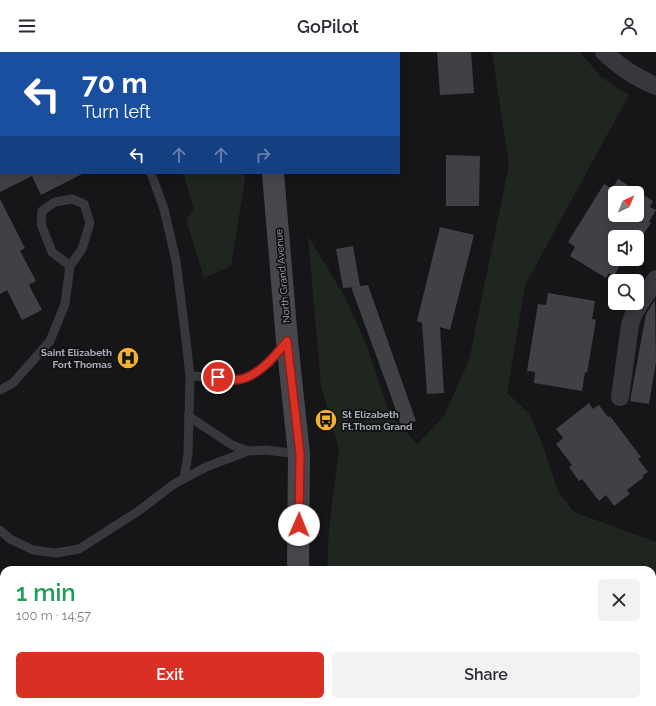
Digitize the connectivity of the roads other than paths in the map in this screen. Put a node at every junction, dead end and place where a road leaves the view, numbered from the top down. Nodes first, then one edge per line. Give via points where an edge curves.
1 (604, 52) edge
2 (656, 86) edge
3 (151, 174) edge
4 (273, 174) edge
5 (70, 266) junction
6 (656, 279) edge
7 (287, 341) junction
8 (190, 376) junction
9 (0, 390) edge
10 (620, 397) dead end
11 (188, 416) junction
12 (248, 451) junction
13 (300, 454) junction
14 (184, 478) junction
15 (0, 530) edge
16 (298, 566) edge

1 - 2 street via 638,78
3 - 8 lane via 164,210 176,261
4 - 7 main road, North Grand Avenue
5 - 5 lane via 82,249 90,223 84,204 72,199 55,202 42,211 41,224 52,252
5 - 9 lane via 65,304 50,341 13,383
6 - 10 street via 634,313 630,325
7 - 8 lane via 268,363 251,376 235,380
7 - 13 main road, North Grand Avenue
8 - 11 lane
11 - 12 lane via 232,445
11 - 14 lane via 188,454
12 - 13 lane via 266,450
12 - 14 lane
13 - 16 main road, North Grand Avenue
14 - 15 lane via 79,549 56,553 33,550 10,539

